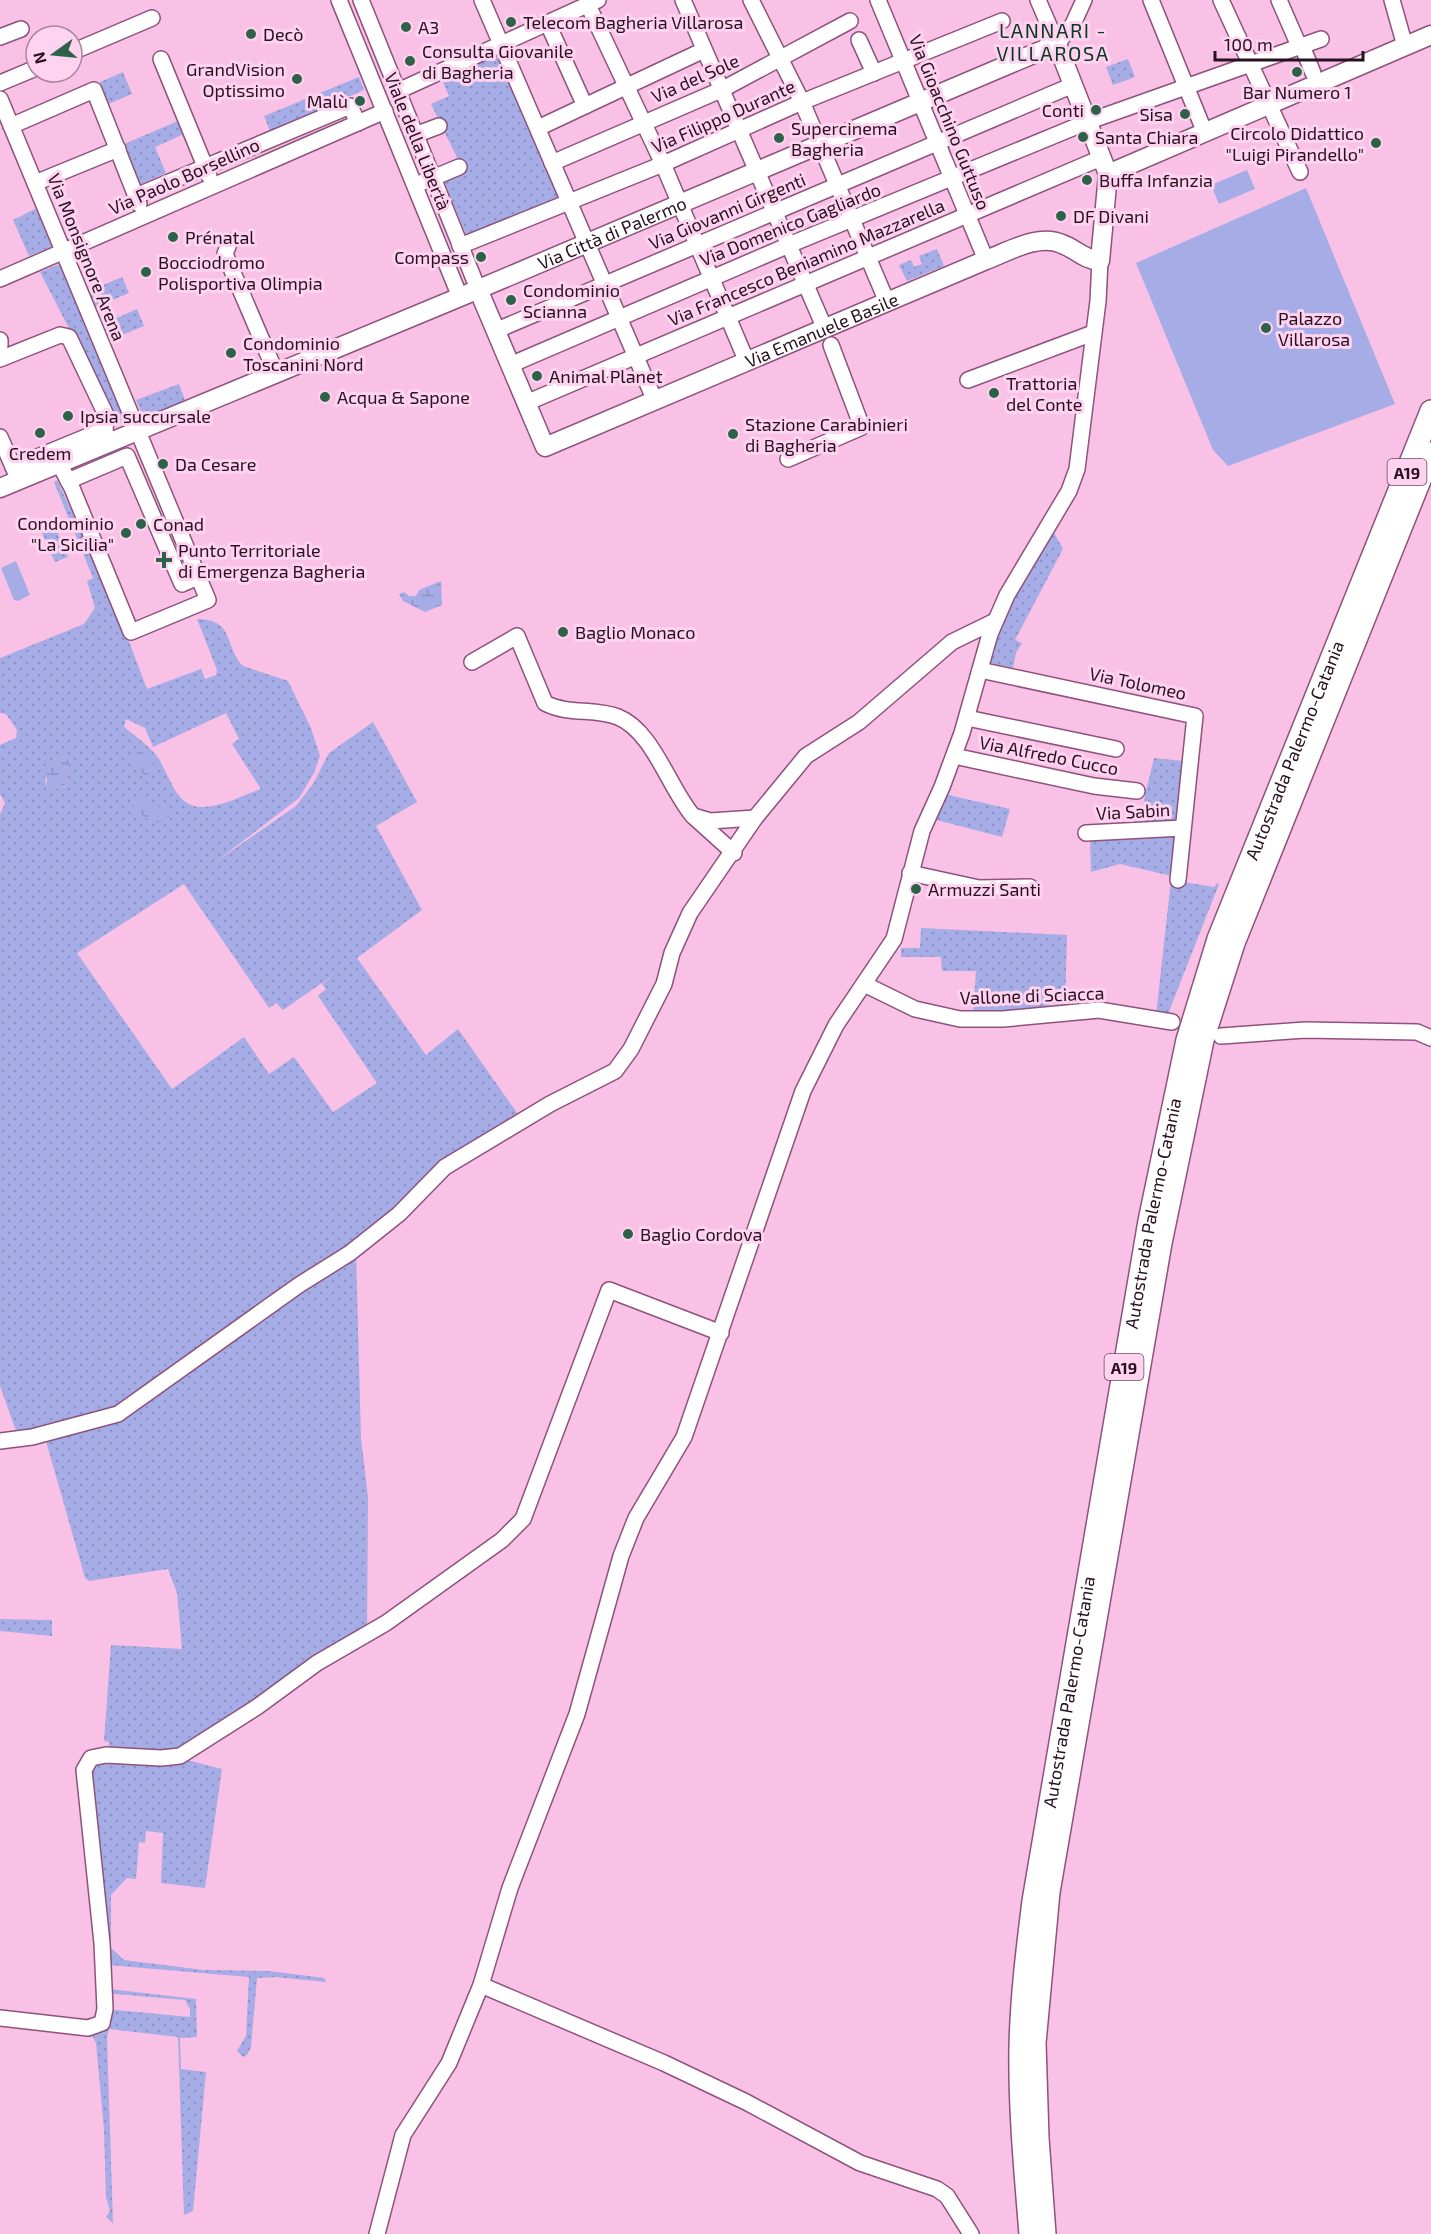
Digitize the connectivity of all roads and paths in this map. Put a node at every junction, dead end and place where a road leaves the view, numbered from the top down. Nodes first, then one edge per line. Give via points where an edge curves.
1 (339, 0) edge
2 (360, 0) edge
3 (482, 0) edge
4 (682, 0) edge
5 (751, 0) edge
6 (878, 0) edge
7 (1038, 0) edge
8 (1084, 0) edge
9 (1151, 0) edge
10 (1221, 0) edge
11 (1279, 0) edge
12 (1392, 0) edge
13 (593, 2) edge
14 (152, 18) dead end
15 (850, 21) dead end
16 (1002, 21) dead end
17 (548, 24) junction
18 (21, 29) dead end
19 (1431, 35) edge
20 (0, 37) edge
21 (1321, 39) dead end
22 (859, 40) dead end
23 (1057, 44) junction
24 (502, 45) junction
25 (1301, 46) junction
26 (1405, 46) junction
27 (84, 47) edge
28 (704, 50) junction
29 (782, 57) junction
30 (161, 59) dead end
31 (385, 60) junction
32 (903, 60) junction
33 (1251, 64) junction
34 (367, 68) junction
35 (24, 73) edge
36 (874, 73) junction
37 (1313, 73) dead end
38 (0, 83) edge
39 (1073, 85) junction
40 (627, 86) junction
41 (1186, 88) junction
42 (723, 89) junction
43 (398, 91) junction
44 (0, 99) edge
45 (802, 102) junction
46 (920, 102) junction
47 (1270, 104) junction
48 (585, 106) junction
49 (385, 111) junction
50 (643, 122) junction
51 (1088, 122) junction
52 (358, 123) junction
53 (11, 126) junction
54 (439, 126) dead end
55 (538, 128) junction
56 (740, 130) junction
57 (1205, 133) junction
58 (415, 135) junction
59 (937, 142) junction
60 (820, 144) junction
61 (118, 149) junction
62 (552, 163) junction
63 (663, 164) junction
64 (1105, 166) junction
65 (206, 167) junction
66 (459, 167) dead end
67 (757, 171) junction
68 (1300, 172) dead end
69 (433, 178) junction
70 (952, 178) junction
71 (35, 183) junction
72 (213, 184) junction
73 (838, 184) junction
74 (415, 186) junction
75 (136, 196) junction
76 (569, 202) junction
77 (680, 203) junction
78 (774, 211) junction
79 (144, 215) junction
80 (967, 215) junction
81 (852, 220) junction
82 (230, 241) dead end
83 (586, 243) junction
84 (696, 245) junction
85 (789, 245) junction
86 (460, 246) junction
87 (63, 251) junction
88 (868, 257) junction
89 (986, 260) junction
90 (1100, 261) junction
91 (710, 278) junction
92 (0, 279) edge
93 (605, 284) junction
94 (806, 284) junction
95 (478, 289) junction
96 (460, 297) junction
97 (887, 302) junction
98 (728, 317) junction
99 (620, 318) junction
100 (495, 331) junction
101 (1093, 333) junction
102 (828, 337) junction
103 (0, 340) edge
104 (0, 346) edge
105 (636, 356) junction
106 (0, 359) edge
107 (747, 362) junction
108 (510, 364) junction
109 (276, 373) junction
110 (968, 380) dead end
111 (655, 401) junction
112 (526, 403) junction
113 (1431, 411) edge
114 (137, 430) junction
115 (0, 437) edge
116 (107, 437) junction
117 (1431, 453) edge
118 (788, 459) dead end
119 (59, 464) junction
120 (16, 473) junction
121 (156, 477) junction
122 (68, 481) junction
123 (139, 484) junction
124 (0, 488) edge
125 (187, 549) junction
126 (170, 556) junction
127 (198, 577) junction
128 (995, 621) junction
129 (472, 662) dead end
130 (981, 670) junction
131 (967, 718) junction
132 (1116, 748) dead end
133 (954, 756) junction
134 (1137, 792) dead end
135 (693, 816) junction
136 (755, 818) junction
137 (717, 821) junction
138 (1183, 828) junction
139 (1086, 833) dead end
140 (715, 839) junction
141 (734, 853) junction
142 (910, 873) junction
143 (1178, 880) dead end
144 (1030, 887) dead end
145 (864, 984) junction
146 (1172, 1022) dead end
147 (1221, 1036) dead end
148 (1431, 1038) edge
149 (721, 1333) junction
150 (0, 1441) edge
151 (481, 1985) junction
152 (0, 2018) edge
153 (377, 2234) edge
154 (971, 2234) edge
155 (1030, 2234) edge
156 (1045, 2234) edge

1 - 34 street, Viale della Libertà
2 - 31 street, Viale della Libertà
3 - 24 street
4 - 28 street
5 - 29 street
6 - 32 street, Via Gioacchino Guttuso
7 - 23 street
8 - 23 street via 1073,24
9 - 41 street
10 - 33 street
11 - 25 street
12 - 26 street
13 - 17 street
13 - 40 street
14 - 27 street
15 - 29 street, Via del Sole
16 - 32 street, Via Filippo Durante
17 - 24 street
17 - 48 street
18 - 20 street
19 - 26 main road
21 - 25 street, Via Domenico Gagliardo
22 - 36 street
23 - 39 main road
23 - 46 main road, Via Città di Palermo
24 - 43 street
24 - 55 street
25 - 33 street, Via Domenico Gagliardo
25 - 37 street
26 - 47 main road
28 - 40 street
28 - 42 street
29 - 42 street, Via del Sole
29 - 45 street
30 - 65 street
31 - 34 street
31 - 43 street, Viale della Libertà
32 - 36 street, Via Filippo Durante
32 - 46 street, Via Gioacchino Guttuso
33 - 41 street, Via Domenico Gagliardo
33 - 47 street
34 - 49 street, Viale della Libertà
35 - 38 street
36 - 45 street, Via Filippo Durante
39 - 51 main road
39 - 59 street, Via Giovanni Girgenti
40 - 48 street
40 - 50 street
41 - 51 street, Via Domenico Gagliardo
41 - 57 street
42 - 50 street, Via del Sole
42 - 56 street
43 - 58 street, Viale della Libertà
44 - 53 street, Via Monsignore Arena
45 - 56 street, Via Filippo Durante
45 - 60 street
46 - 59 street, Via Gioacchino Guttuso
46 - 60 main road, Via Città di Palermo
47 - 57 main road
47 - 68 street
48 - 55 street
49 - 52 street, Via Paolo Borsellino
49 - 74 street, Viale della Libertà
50 - 62 street, Via del Sole
50 - 63 street
51 - 64 main road
51 - 70 street, Via Domenico Gagliardo
52 - 65 street via 351,106
52 - 72 street, Via Paolo Borsellino
53 - 61 street via 94,90
53 - 71 street, Via Monsignore Arena
54 - 58 street
55 - 62 street
56 - 63 street, Via Filippo Durante
56 - 67 street
57 - 64 main road
58 - 69 street, Viale della Libertà
59 - 70 street, Via Gioacchino Guttuso
59 - 73 street, Via Giovanni Girgenti
60 - 67 main road, Via Città di Palermo
60 - 73 street
61 - 71 street
61 - 75 street
62 - 76 street
63 - 76 street, Via Filippo Durante
63 - 77 street
64 - 80 street, Via Francesco Beniamino Mazzarella
64 - 90 main road
65 - 72 street
65 - 75 street
66 - 69 street
67 - 77 main road, Via Città di Palermo
67 - 78 street
69 - 74 street
69 - 86 street, Viale della Libertà
70 - 80 street, Via Gioacchino Guttuso
70 - 81 street, Via Domenico Gagliardo
71 - 87 street, Via Monsignore Arena
72 - 79 street, Via Paolo Borsellino
73 - 78 street, Via Giovanni Girgenti
73 - 81 street
74 - 96 street, Viale della Libertà
75 - 79 street
76 - 83 street
76 - 86 street, Via Filippo Durante
77 - 83 main road, Via Città di Palermo
77 - 84 street
78 - 84 street, Via Giovanni Girgenti
78 - 85 street
79 - 87 street, Via Paolo Borsellino
80 - 88 street, Via Francesco Beniamino Mazzarella
80 - 89 street, Via Gioacchino Guttuso
81 - 85 street, Via Domenico Gagliardo
81 - 88 street
82 - 109 street via 225,254
83 - 93 street
83 - 95 main road, Via Città di Palermo
84 - 91 street
84 - 93 street, Via Giovanni Girgenti
85 - 91 street, Via Domenico Gagliardo
85 - 94 street
86 - 95 street, Viale della Libertà
87 - 92 street, Via Paolo Borsellino
87 - 114 street, Via Monsignore Arena
88 - 94 street, Via Francesco Beniamino Mazzarella
88 - 97 street
89 - 90 main road, Via Emanuele Basile via 1046,240 1064,244 1084,258
89 - 97 main road, Via Emanuele Basile
90 - 101 street
91 - 98 street
91 - 99 street, Via Domenico Gagliardo
93 - 99 street
93 - 100 street, Via Giovanni Girgenti
94 - 98 street, Via Francesco Beniamino Mazzarella
94 - 102 street
95 - 96 main road, Via Città di Palermo
95 - 100 main road
96 - 109 main road, Via Città di Palermo
97 - 102 main road, Via Emanuele Basile
98 - 105 street, Via Francesco Beniamino Mazzarella
98 - 107 street
99 - 105 street
99 - 108 street, Via Domenico Gagliardo
100 - 108 main road
101 - 110 street
101 - 128 street via 1077,469 1069,491
102 - 107 main road, Via Emanuele Basile
102 - 118 street via 862,427
103 - 104 street
105 - 111 street
105 - 112 street, Via Francesco Beniamino Mazzarella
106 - 116 street via 60,335 69,337 106,415
107 - 111 main road, Via Emanuele Basile
108 - 112 main road
109 - 114 main road, Via Città di Palermo
111 - 112 main road, Via Emanuele Basile via 545,447
113 - 155 highway, Autostrada Palermo-Catania / A19 via 1218,939 1186,1040 1149,1221 1033,1901 1020,2048
114 - 116 main road, Via Città di Palermo
114 - 121 street, Via Monsignore Arena
115 - 120 street
116 - 119 main road, Via Città di Palermo
116 - 120 street via 98,432
117 - 156 highway, Autostrada Palermo-Catania / A19 via 1234,943 1203,1040 1161,1243 1049,1892 1035,2043
119 - 120 main road, Via Città di Palermo
119 - 122 street
120 - 124 main road, Via Città di Palermo
121 - 123 street
121 - 125 street, Via Monsignore Arena
122 - 123 street via 127,456
122 - 127 street, Via Monsignore Arena via 131,632 208,600
123 - 126 street
125 - 126 street
125 - 127 street, Via Monsignore Arena
126 - 127 street via 182,584
128 - 130 street
128 - 136 street via 952,642 859,722 807,756
129 - 135 street via 518,636 545,702 555,708 620,718 633,728 650,747 681,803
130 - 131 street
130 - 138 street, Via Tolomeo via 1195,716
131 - 132 street
131 - 133 street
133 - 134 street, Via Alfredo Cucco
133 - 142 street via 922,831
135 - 137 street
135 - 140 street
136 - 137 street
136 - 141 street
137 - 140 street via 711,830
138 - 139 street, Via Sabin
138 - 143 street, Via Tolomeo
140 - 141 street
141 - 150 street via 690,914 672,953 664,984 631,1050 615,1071 550,1104 445,1167 399,1214 350,1253 125,1410 101,1420
142 - 144 street via 979,888
142 - 145 street via 894,939
145 - 146 street, Vallone di Sciacca via 915,1009 960,1019 1099,1010
145 - 149 street via 836,1025 803,1091
147 - 148 street via 1305,1030 1417,1032
149 - 151 street via 684,1437 636,1518 621,1556 577,1714 510,1888
149 - 152 street via 609,1290 523,1519 502,1540 386,1623 317,1663 180,1756 91,1758 84,1770 102,1943 102,2023 88,2028
151 - 153 street via 449,2062 403,2134
151 - 154 street via 664,2063 860,2163 937,2189 947,2196

